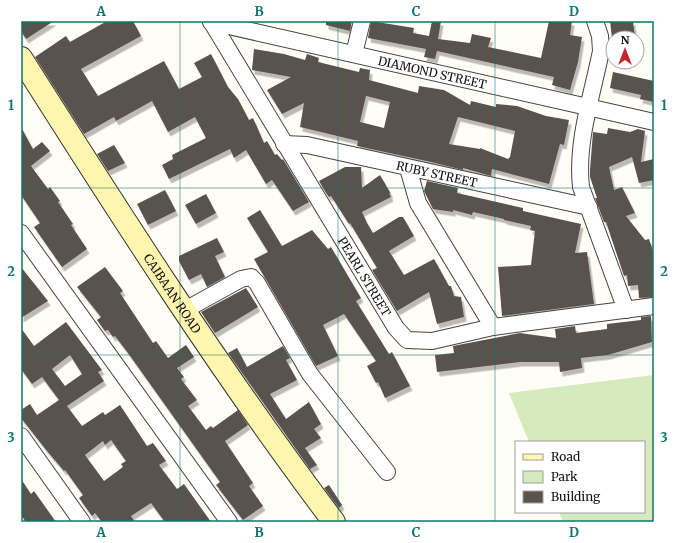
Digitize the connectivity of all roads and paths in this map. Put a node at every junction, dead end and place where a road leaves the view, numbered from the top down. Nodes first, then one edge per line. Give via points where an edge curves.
1 (362, 21) edge
2 (595, 21) edge
3 (211, 22) edge
4 (354, 54) junction
5 (21, 58) edge
6 (589, 108) junction
7 (654, 122) edge
8 (284, 144) junction
9 (408, 168) junction
10 (589, 207) junction
11 (21, 233) edge
12 (654, 306) edge
13 (185, 310) junction
14 (626, 310) junction
15 (493, 327) junction
16 (21, 436) edge
17 (387, 472) dead end
18 (82, 522) edge
19 (229, 522) edge
20 (334, 522) edge

1 - 4 street
2 - 6 street via 601,51
3 - 4 street, DIAMOND STREET
3 - 8 street, PEARL STREET
4 - 6 street, DIAMOND STREET
5 - 13 street, CAIBAAN ROAD
6 - 7 street, DIAMOND STREET
6 - 10 street via 580,149 579,169 581,187
8 - 9 street, RUBY STREET via 307,145
8 - 15 street, PEARL STREET via 396,328 407,340 432,341
9 - 10 street, RUBY STREET
9 - 15 street via 418,203
10 - 14 street
11 - 19 street
12 - 14 street, PEARL STREET
13 - 17 street via 241,279 251,278 257,283 310,374
13 - 20 street, CAIBAAN ROAD via 281,451
14 - 15 street, PEARL STREET
16 - 18 street

